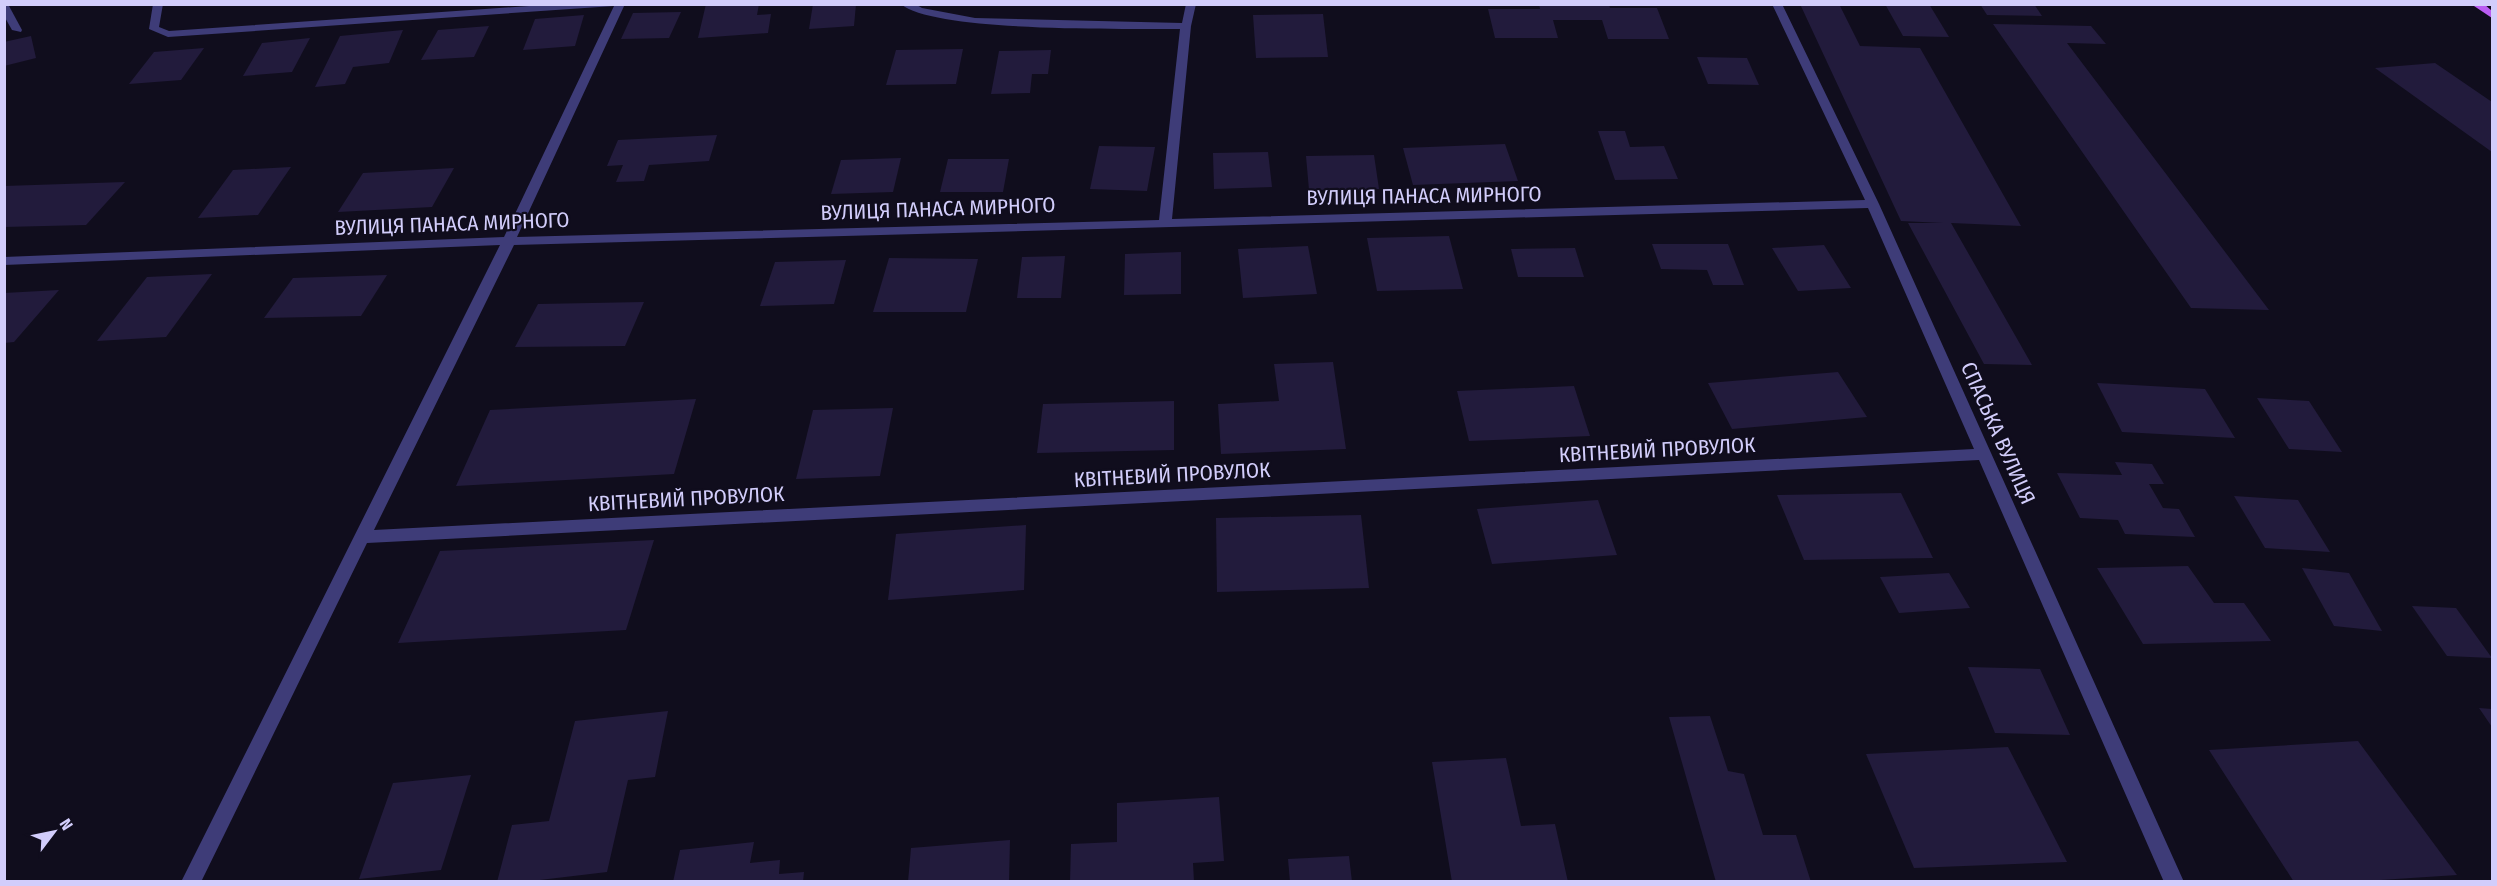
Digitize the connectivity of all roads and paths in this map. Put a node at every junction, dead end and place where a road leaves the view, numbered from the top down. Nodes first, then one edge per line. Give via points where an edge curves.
1 (158, 4) edge
2 (611, 4) edge
3 (620, 4) edge
4 (906, 4) edge
5 (1191, 4) edge
6 (1777, 4) edge
7 (2476, 4) edge
8 (4, 6) edge
9 (2493, 15) edge
10 (1186, 26) junction
11 (17, 30) dead end
12 (1873, 204) junction
13 (1165, 222) junction
14 (509, 241) junction
15 (4, 261) edge
16 (1984, 454) junction
17 (362, 537) junction
18 (191, 882) edge
19 (2174, 882) edge

1 - 2 street via 154,29 168,34
3 - 14 street
4 - 10 street via 919,11 975,21
5 - 10 street
6 - 12 street, СПАСЬКА ВУЛИЦЯ
7 - 9 main road
8 - 11 street
10 - 13 street
12 - 13 street, ВУЛИЦЯ ПАНАСА МИРНОГО
12 - 16 street, СПАСЬКА ВУЛИЦЯ
13 - 14 street, ВУЛИЦЯ ПАНАСА МИРНОГО
14 - 15 street, ВУЛИЦЯ ПАНАСА МИРНОГО
14 - 17 street
16 - 17 street, КВІТНЕВИЙ ПРОВУЛОК
16 - 19 street, СПАСЬКА ВУЛИЦЯ
17 - 18 street

